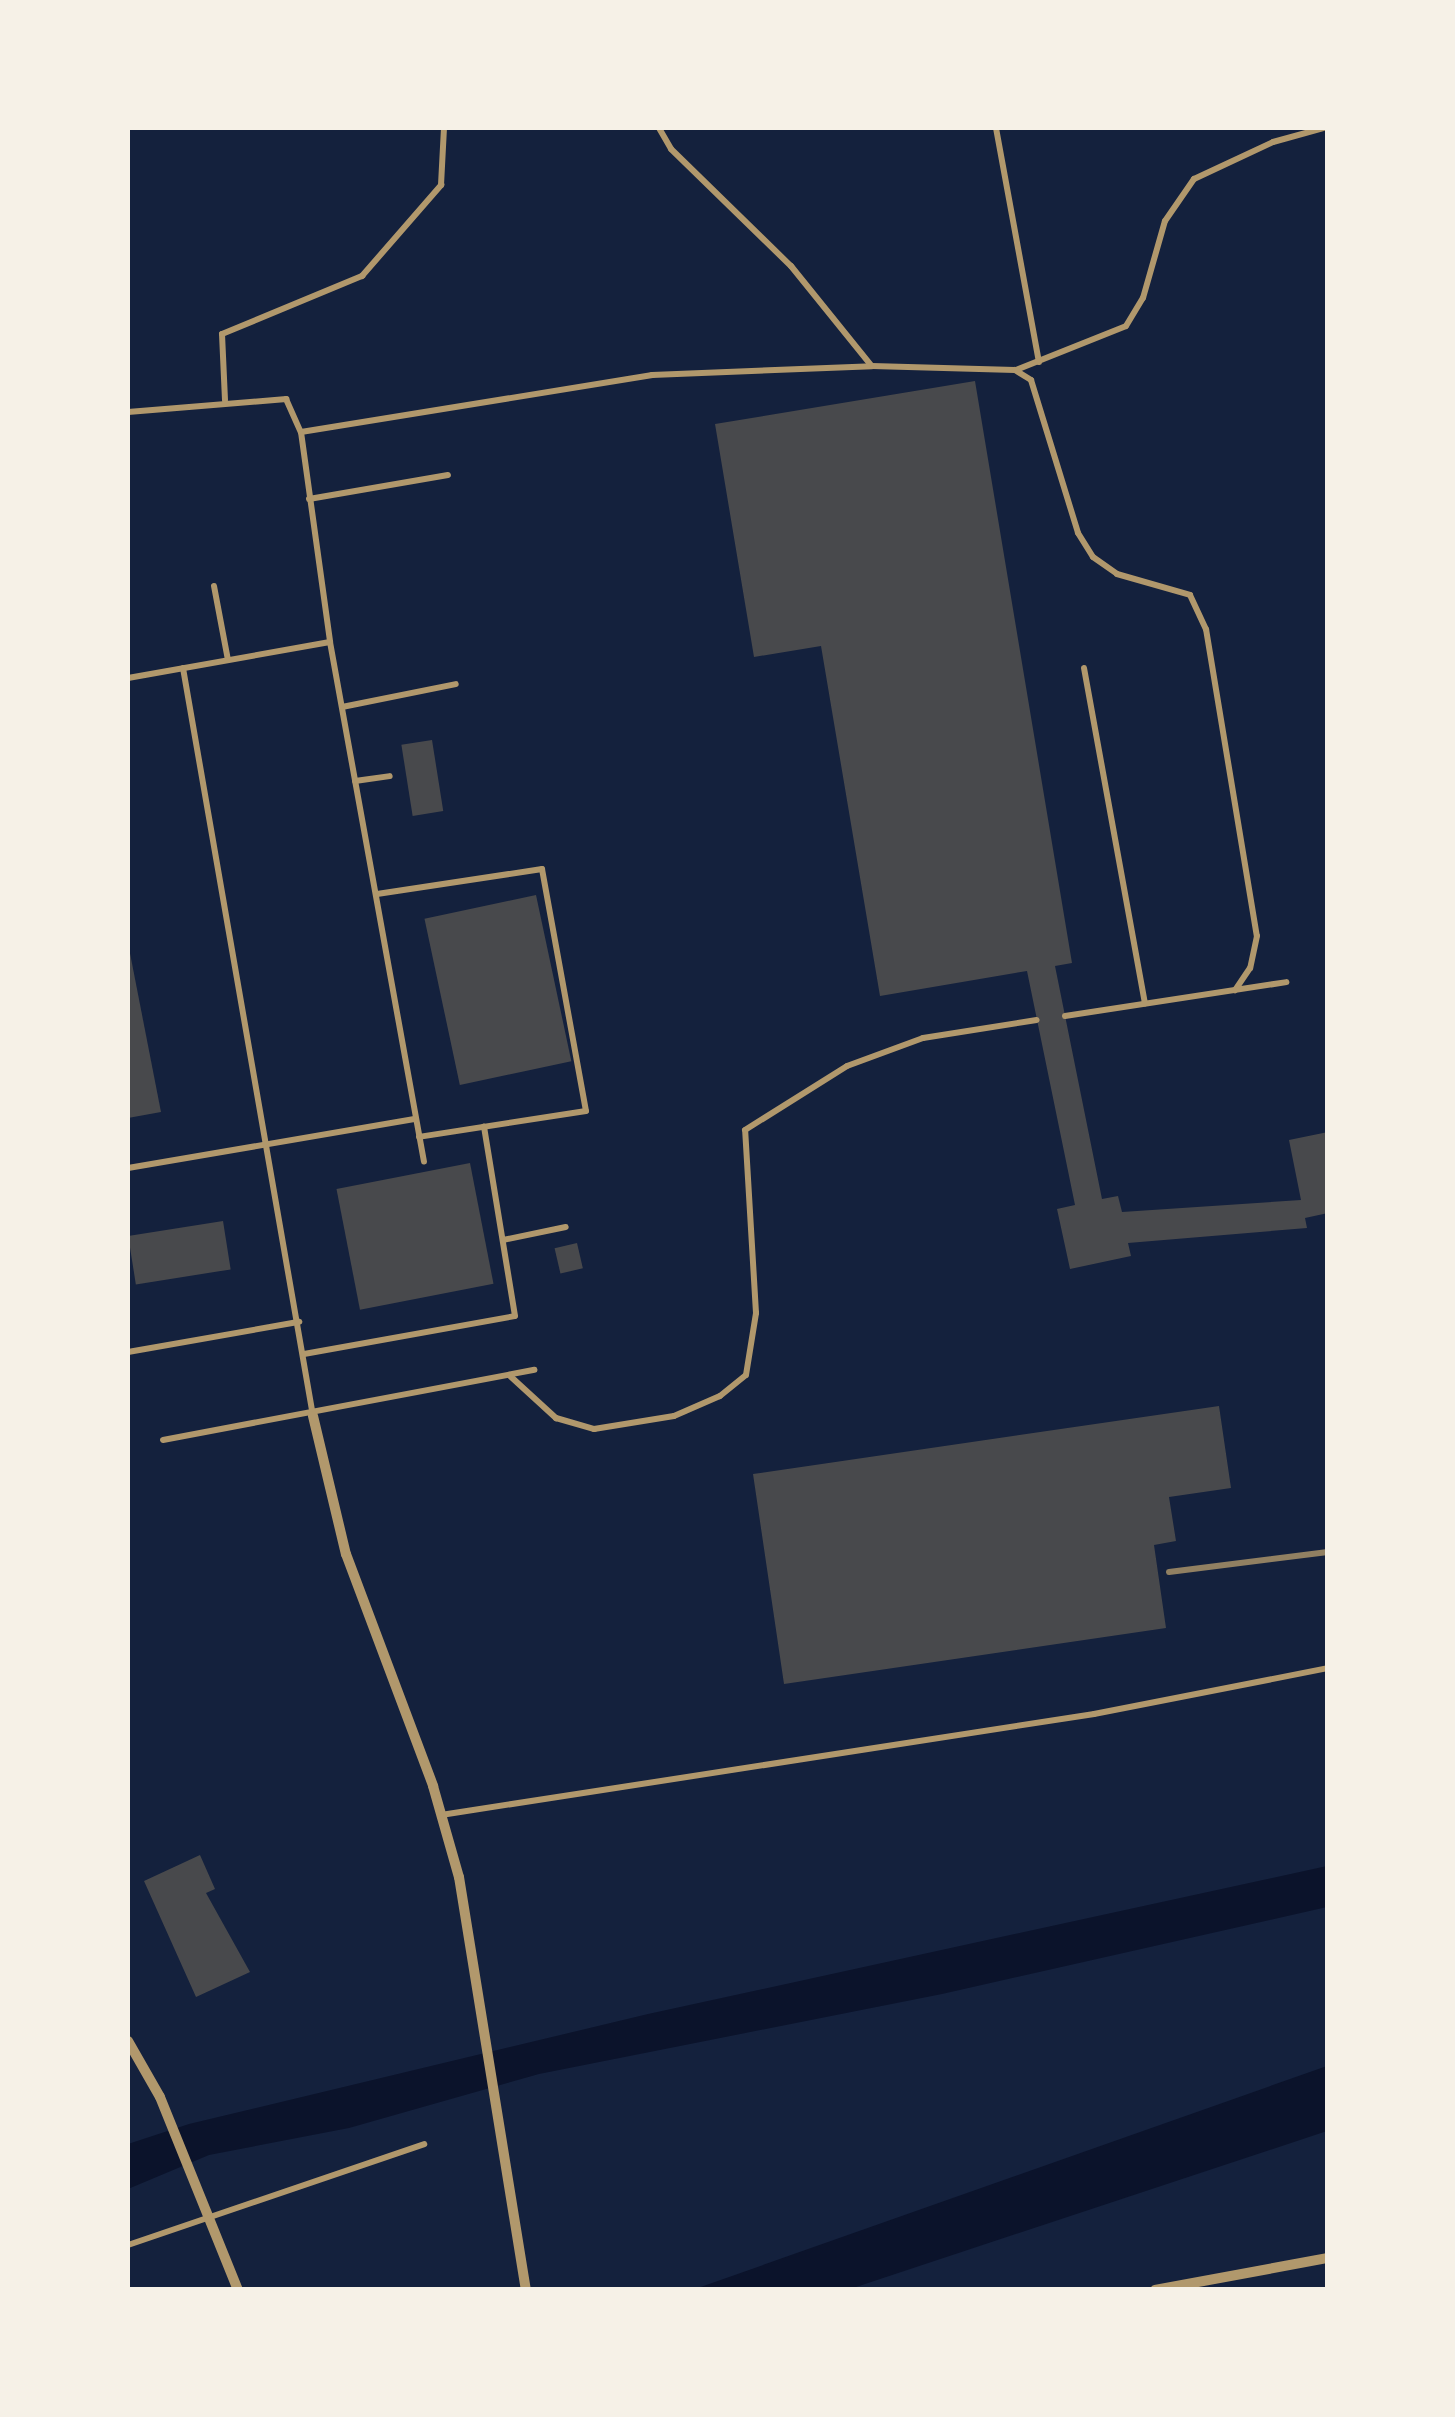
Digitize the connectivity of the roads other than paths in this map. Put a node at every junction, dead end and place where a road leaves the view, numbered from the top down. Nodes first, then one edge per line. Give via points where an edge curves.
1 (444, 128) edge
2 (659, 128) edge
3 (996, 128) edge
4 (1324, 128) edge
5 (1039, 362) junction
6 (872, 366) junction
7 (1015, 370) junction
8 (225, 400) junction
9 (128, 412) edge
10 (301, 432) junction
11 (448, 475) dead end
12 (309, 499) junction
13 (214, 586) dead end
14 (330, 642) junction
15 (228, 660) junction
16 (183, 668) junction
17 (1084, 668) dead end
18 (128, 678) edge
19 (456, 684) dead end
20 (342, 707) junction
21 (390, 776) dead end
22 (355, 782) junction
23 (377, 894) junction
24 (1286, 982) dead end
25 (1235, 990) junction
26 (1145, 1004) junction
27 (1065, 1016) dead end
28 (1037, 1020) dead end
29 (416, 1119) junction
30 (484, 1127) junction
31 (419, 1136) junction
32 (267, 1146) junction
33 (424, 1162) dead end
34 (128, 1168) edge
35 (566, 1227) dead end
36 (503, 1240) junction
37 (298, 1322) junction
38 (128, 1352) edge
39 (304, 1354) junction
40 (534, 1370) dead end
41 (509, 1375) junction
42 (313, 1416) junction
43 (163, 1440) dead end
44 (1328, 1668) edge
45 (442, 1816) junction
46 (128, 2041) edge
47 (424, 2144) dead end
48 (210, 2220) junction
49 (128, 2245) edge
50 (1328, 2258) edge
51 (238, 2290) edge
52 (526, 2290) edge
53 (1155, 2290) edge

1 - 8 lane via 441,185 362,276 222,334
2 - 6 lane via 670,149 791,266
3 - 5 lane
4 - 5 lane via 1273,142 1194,179 1164,221 1143,298 1126,326
5 - 7 lane
6 - 7 lane
6 - 10 lane via 652,375
7 - 25 lane via 1031,380 1078,533 1093,556 1117,574 1190,595 1206,629 1257,936 1250,968
8 - 9 lane
8 - 10 lane via 286,399
10 - 12 lane
11 - 12 lane
12 - 14 lane
13 - 15 lane
14 - 15 lane
14 - 20 lane
15 - 16 lane
16 - 18 lane
16 - 32 lane
17 - 26 lane
19 - 20 lane
20 - 22 lane
21 - 22 lane
22 - 23 lane
23 - 29 lane
23 - 30 lane via 542,869 586,1111
24 - 25 lane
25 - 26 lane
26 - 27 lane
28 - 41 lane via 923,1038 847,1066 745,1130 756,1313 746,1375 720,1396 674,1416 594,1429 556,1418
29 - 31 lane
29 - 32 lane
30 - 31 lane
30 - 36 lane
31 - 33 lane
32 - 34 lane
32 - 37 lane
35 - 36 lane
36 - 39 lane via 515,1316
37 - 38 lane
37 - 39 lane
39 - 42 lane
40 - 41 lane
41 - 42 lane
42 - 43 lane
42 - 45 street via 346,1554
44 - 45 lane via 1094,1714
45 - 52 street via 501,2113
46 - 48 street via 160,2097
47 - 48 lane
48 - 49 lane
48 - 51 street
50 - 53 street

